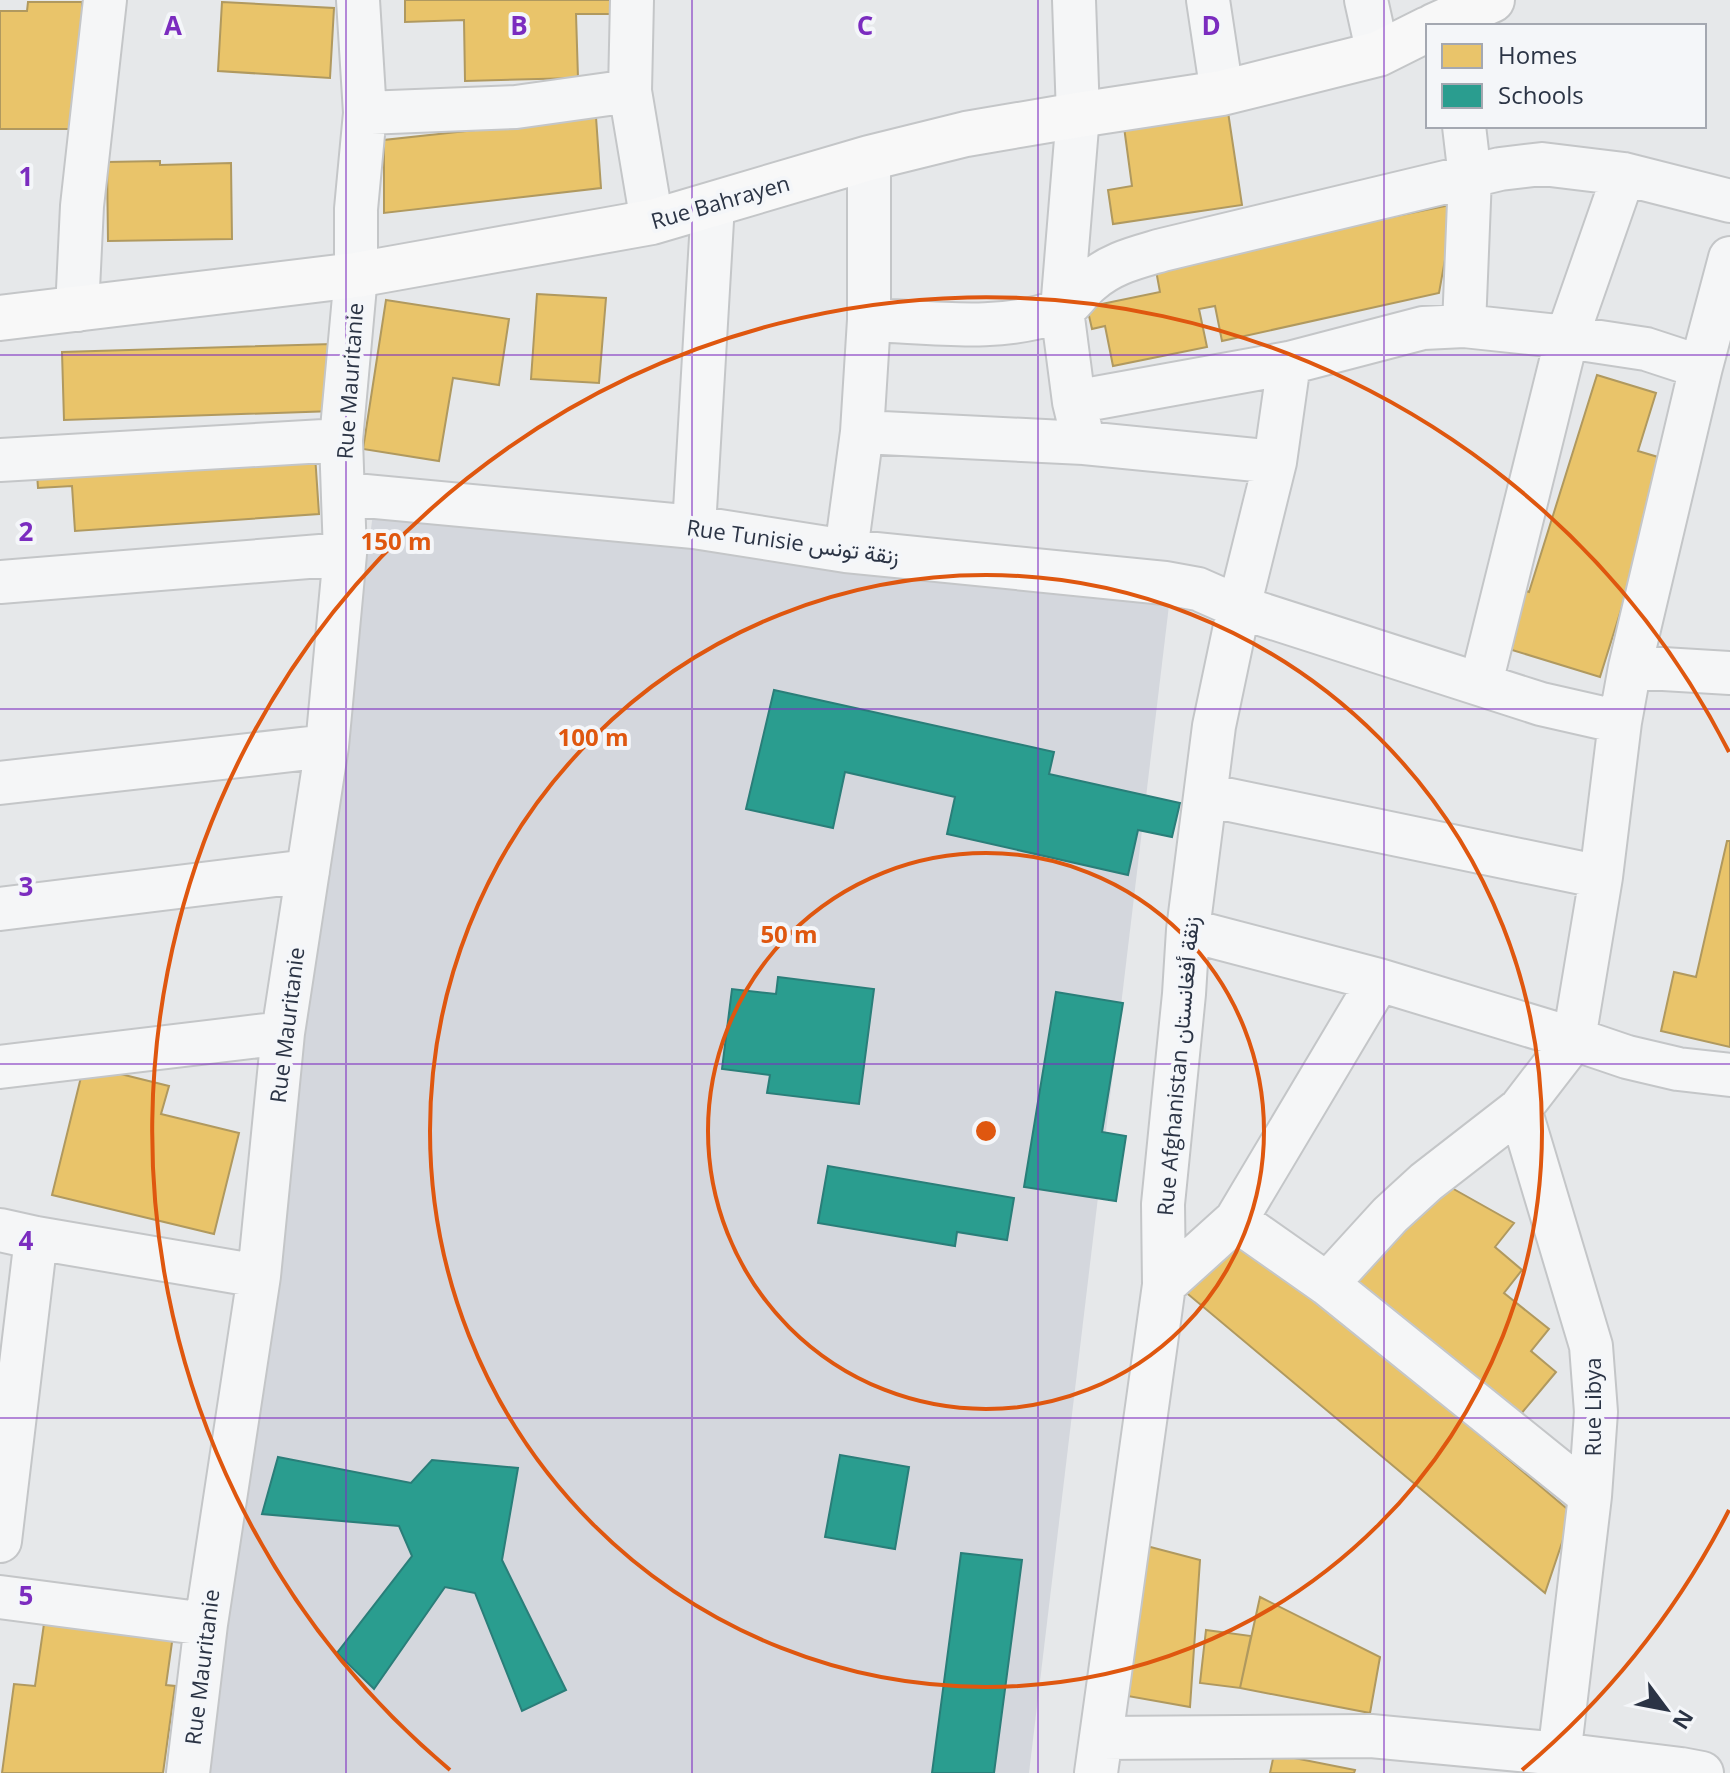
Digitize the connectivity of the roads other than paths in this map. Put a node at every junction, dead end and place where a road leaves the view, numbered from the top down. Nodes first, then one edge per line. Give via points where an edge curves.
1 (105, 0) edge
2 (358, 0) edge
3 (632, 0) edge
4 (1074, 0) edge
5 (1208, 0) edge
6 (1366, 0) edge
7 (1492, 0) edge
8 (1442, 24) edge
9 (1426, 32) edge
10 (1378, 54) junction
11 (630, 91) junction
12 (1222, 93) junction
13 (365, 113) junction
14 (1078, 115) junction
15 (1464, 128) edge
16 (869, 158) junction
17 (1624, 174) junction
18 (1470, 177) junction
19 (1730, 201) edge
20 (713, 204) junction
21 (652, 222) junction
22 (1730, 258) edge
23 (356, 275) junction
24 (77, 310) junction
25 (1062, 310) junction
26 (0, 318) edge
27 (869, 320) junction
28 (1464, 326) junction
29 (1567, 337) junction
30 (1289, 363) junction
31 (1701, 367) junction
32 (1074, 402) junction
33 (862, 432) junction
34 (341, 440) junction
35 (1084, 443) junction
36 (0, 460) edge
37 (1275, 462) junction
38 (344, 494) junction
39 (694, 527) junction
40 (846, 551) junction
41 (345, 554) junction
42 (0, 582) edge
43 (1239, 607) junction
44 (1630, 667) junction
45 (1730, 673) edge
46 (1481, 683) junction
47 (1620, 722) junction
48 (327, 746) junction
49 (0, 783) edge
50 (1206, 795) junction
51 (308, 871) junction
52 (1601, 877) junction
53 (0, 909) edge
54 (1188, 930) junction
55 (1379, 980) junction
56 (283, 1033) junction
57 (1574, 1039) junction
58 (0, 1067) edge
59 (1730, 1075) edge
60 (1520, 1109) junction
61 (1236, 1220) junction
62 (18, 1234) edge
63 (259, 1276) junction
64 (1327, 1284) junction
65 (1164, 1285) junction
66 (1590, 1496) junction
67 (0, 1541) edge
68 (0, 1597) edge
69 (206, 1624) junction
70 (1368, 1754) edge
71 (1099, 1756) edge
72 (1558, 1763) edge
73 (188, 1773) edge
74 (1702, 1773) edge

1 - 24 street via 82,206
2 - 13 street, Rue Mauritanie
3 - 11 street
4 - 14 street
5 - 12 street
6 - 10 street
7 - 8 street, Rue Bahrayen
9 - 10 street, Rue Bahrayen
10 - 12 street, Rue Bahrayen
11 - 13 street via 516,107
11 - 21 street
12 - 14 street, Rue Bahrayen
13 - 23 street, Rue Mauritanie
14 - 16 street, Rue Bahrayen
14 - 25 street
15 - 18 street
16 - 20 street, Rue Bahrayen
16 - 27 street
17 - 18 street via 1542,164
17 - 19 street
17 - 29 street
18 - 25 street via 1114,264
18 - 28 street
20 - 21 street, Rue Bahrayen
20 - 39 street
21 - 23 street, Rue Bahrayen
22 - 31 street
23 - 24 street, Rue Bahrayen
23 - 34 street, Rue Mauritanie
24 - 26 street, Rue Bahrayen
25 - 27 street via 989,324
25 - 32 street
27 - 33 street
28 - 29 street
28 - 30 street via 1423,328
29 - 31 street via 1646,349
29 - 46 street
30 - 32 street
30 - 37 street, Rue Afghanistan زنقة أفغانستان
31 - 44 street
32 - 35 street
33 - 35 street
33 - 40 street
34 - 36 street
34 - 38 street, Rue Mauritanie
35 - 37 street
37 - 43 street, Rue Afghanistan زنقة أفغانستان
38 - 39 street, Rue Tunisie زنقة تونس
38 - 41 street, Rue Mauritanie
39 - 40 street, Rue Tunisie زنقة تونس
40 - 43 street, Rue Tunisie زنقة تونس via 1165,583 1198,589
41 - 42 street
41 - 48 street, Rue Mauritanie
43 - 46 street, Rue Tunisie زنقة تونس
43 - 50 street, Rue Afghanistan زنقة أفغانستان via 1214,726
44 - 45 street
44 - 47 street
46 - 47 street, Rue Tunisie زنقة تونس via 1541,704
47 - 52 street
48 - 49 street
48 - 51 street, Rue Mauritanie
50 - 52 street
50 - 54 street, Rue Afghanistan زنقة أفغانستان
51 - 53 street
51 - 56 street, Rue Mauritanie
52 - 57 street
54 - 55 street
54 - 65 street, Rue Afghanistan زنقة أفغانستان via 1163,1204
55 - 57 street
55 - 61 street
56 - 58 street
56 - 63 street, Rue Mauritanie
57 - 59 street via 1678,1069
57 - 60 street
60 - 64 street via 1426,1182
60 - 66 street, Rue Libya via 1591,1346 1596,1412
61 - 64 street
61 - 65 street
62 - 63 street
62 - 67 street
63 - 69 street, Rue Mauritanie
64 - 66 street
65 - 71 street, Rue Afghanistan زنقة أفغانستان
66 - 72 street, Rue Libya
68 - 69 street
69 - 73 street, Rue Mauritanie
70 - 71 street
70 - 72 street
72 - 74 street

